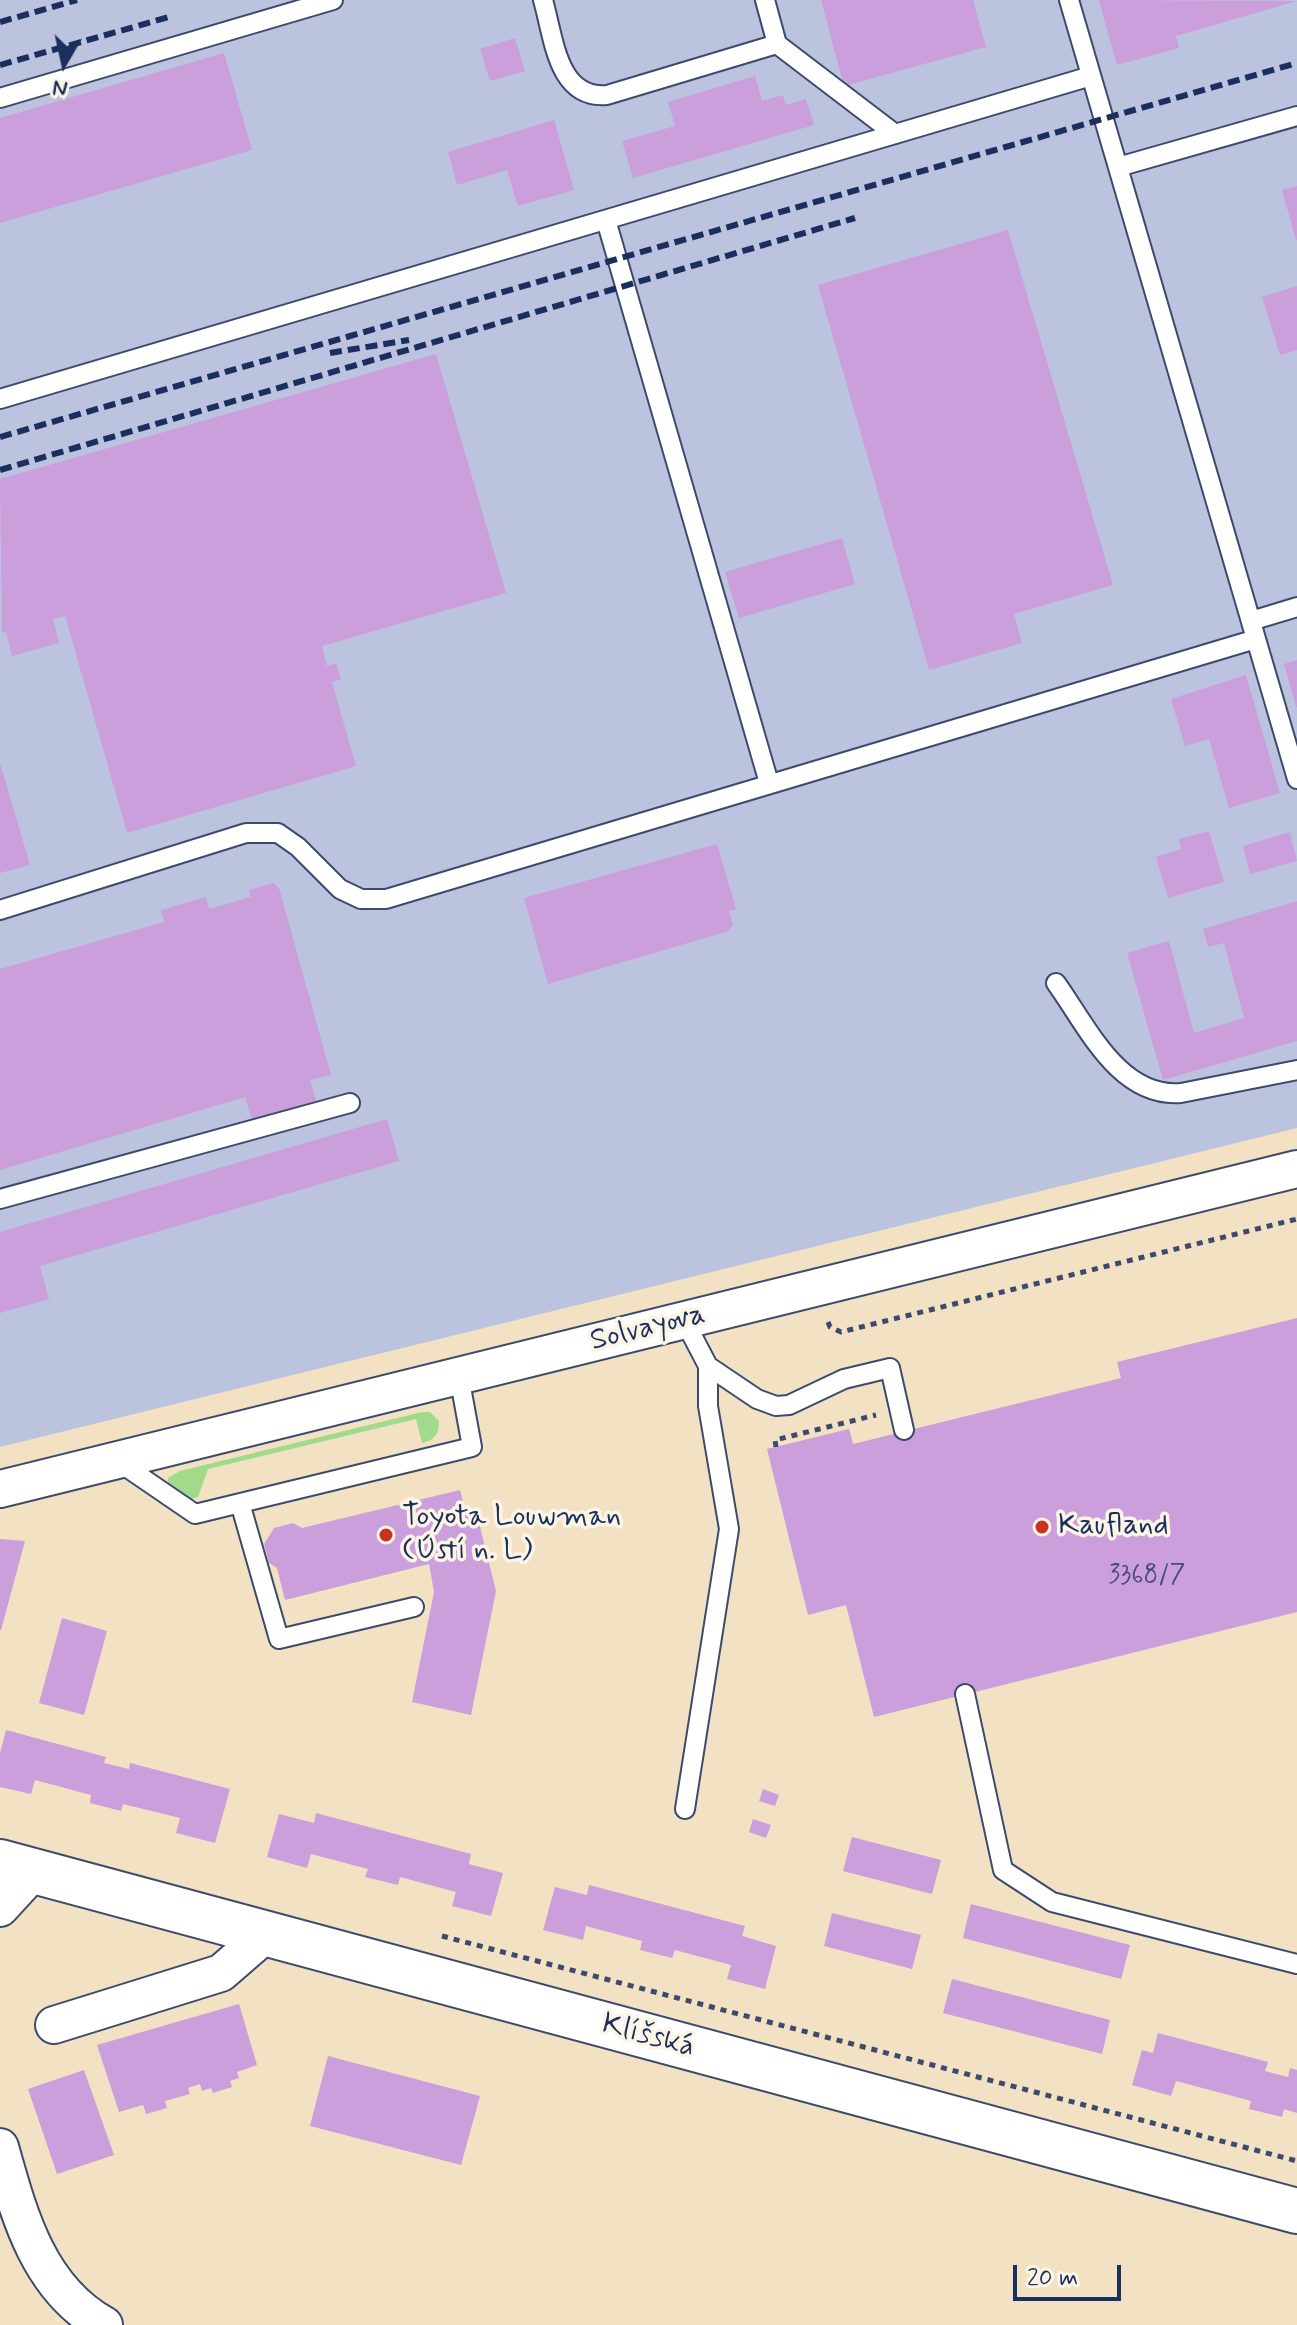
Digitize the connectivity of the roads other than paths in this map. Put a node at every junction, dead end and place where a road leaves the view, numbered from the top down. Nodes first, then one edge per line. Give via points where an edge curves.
1 (333, 0) edge
2 (543, 0) edge
3 (765, 0) edge
4 (1069, 0) edge
5 (777, 44) junction
6 (1091, 76) junction
7 (0, 98) edge
8 (1297, 116) edge
9 (895, 134) junction
10 (1118, 167) junction
11 (606, 220) junction
12 (0, 399) edge
13 (1297, 607) edge
14 (1251, 621) junction
15 (1256, 639) junction
16 (1297, 779) edge
17 (769, 783) junction
18 (0, 910) edge
19 (1056, 983) dead end
20 (1297, 1070) edge
21 (350, 1103) dead end
22 (1297, 1169) edge
23 (0, 1199) edge
24 (684, 1320) junction
25 (708, 1366) junction
26 (459, 1376) junction
27 (904, 1430) dead end
28 (116, 1460) junction
29 (0, 1489) edge
30 (240, 1503) junction
31 (414, 1607) dead end
32 (965, 1694) dead end
33 (685, 1809) dead end
34 (17, 1867) edge
35 (0, 1908) edge
36 (266, 1934) junction
37 (1297, 1964) edge
38 (54, 2025) dead end
39 (0, 2147) edge
40 (1297, 2211) edge
41 (104, 2325) edge

1 - 7 lane
2 - 5 lane via 564,74 589,95 607,95
3 - 5 lane
4 - 6 lane
5 - 9 lane
6 - 9 lane
6 - 10 lane
8 - 10 lane
9 - 11 lane
10 - 14 lane
11 - 12 lane
11 - 17 lane
13 - 14 lane
14 - 15 lane
15 - 16 lane
15 - 17 lane
17 - 18 lane via 386,899 361,899 340,889 278,833 246,833
19 - 20 lane via 1114,1063 1144,1088 1181,1093
21 - 23 lane
22 - 24 street, Solvayova
24 - 25 lane
24 - 26 street, Solvayova
25 - 27 lane via 776,1406 789,1405 836,1381 890,1368
25 - 33 lane via 708,1406 729,1529
26 - 28 street, Solvayova
26 - 30 lane via 472,1447
28 - 29 street, Solvayova
28 - 30 lane via 195,1514
30 - 31 lane via 279,1639
32 - 37 lane via 1003,1870 1052,1902
34 - 35 street
34 - 36 street, Klíšská
36 - 38 street via 221,1973
36 - 40 street, Klíšská
39 - 41 street via 22,2226 49,2278

